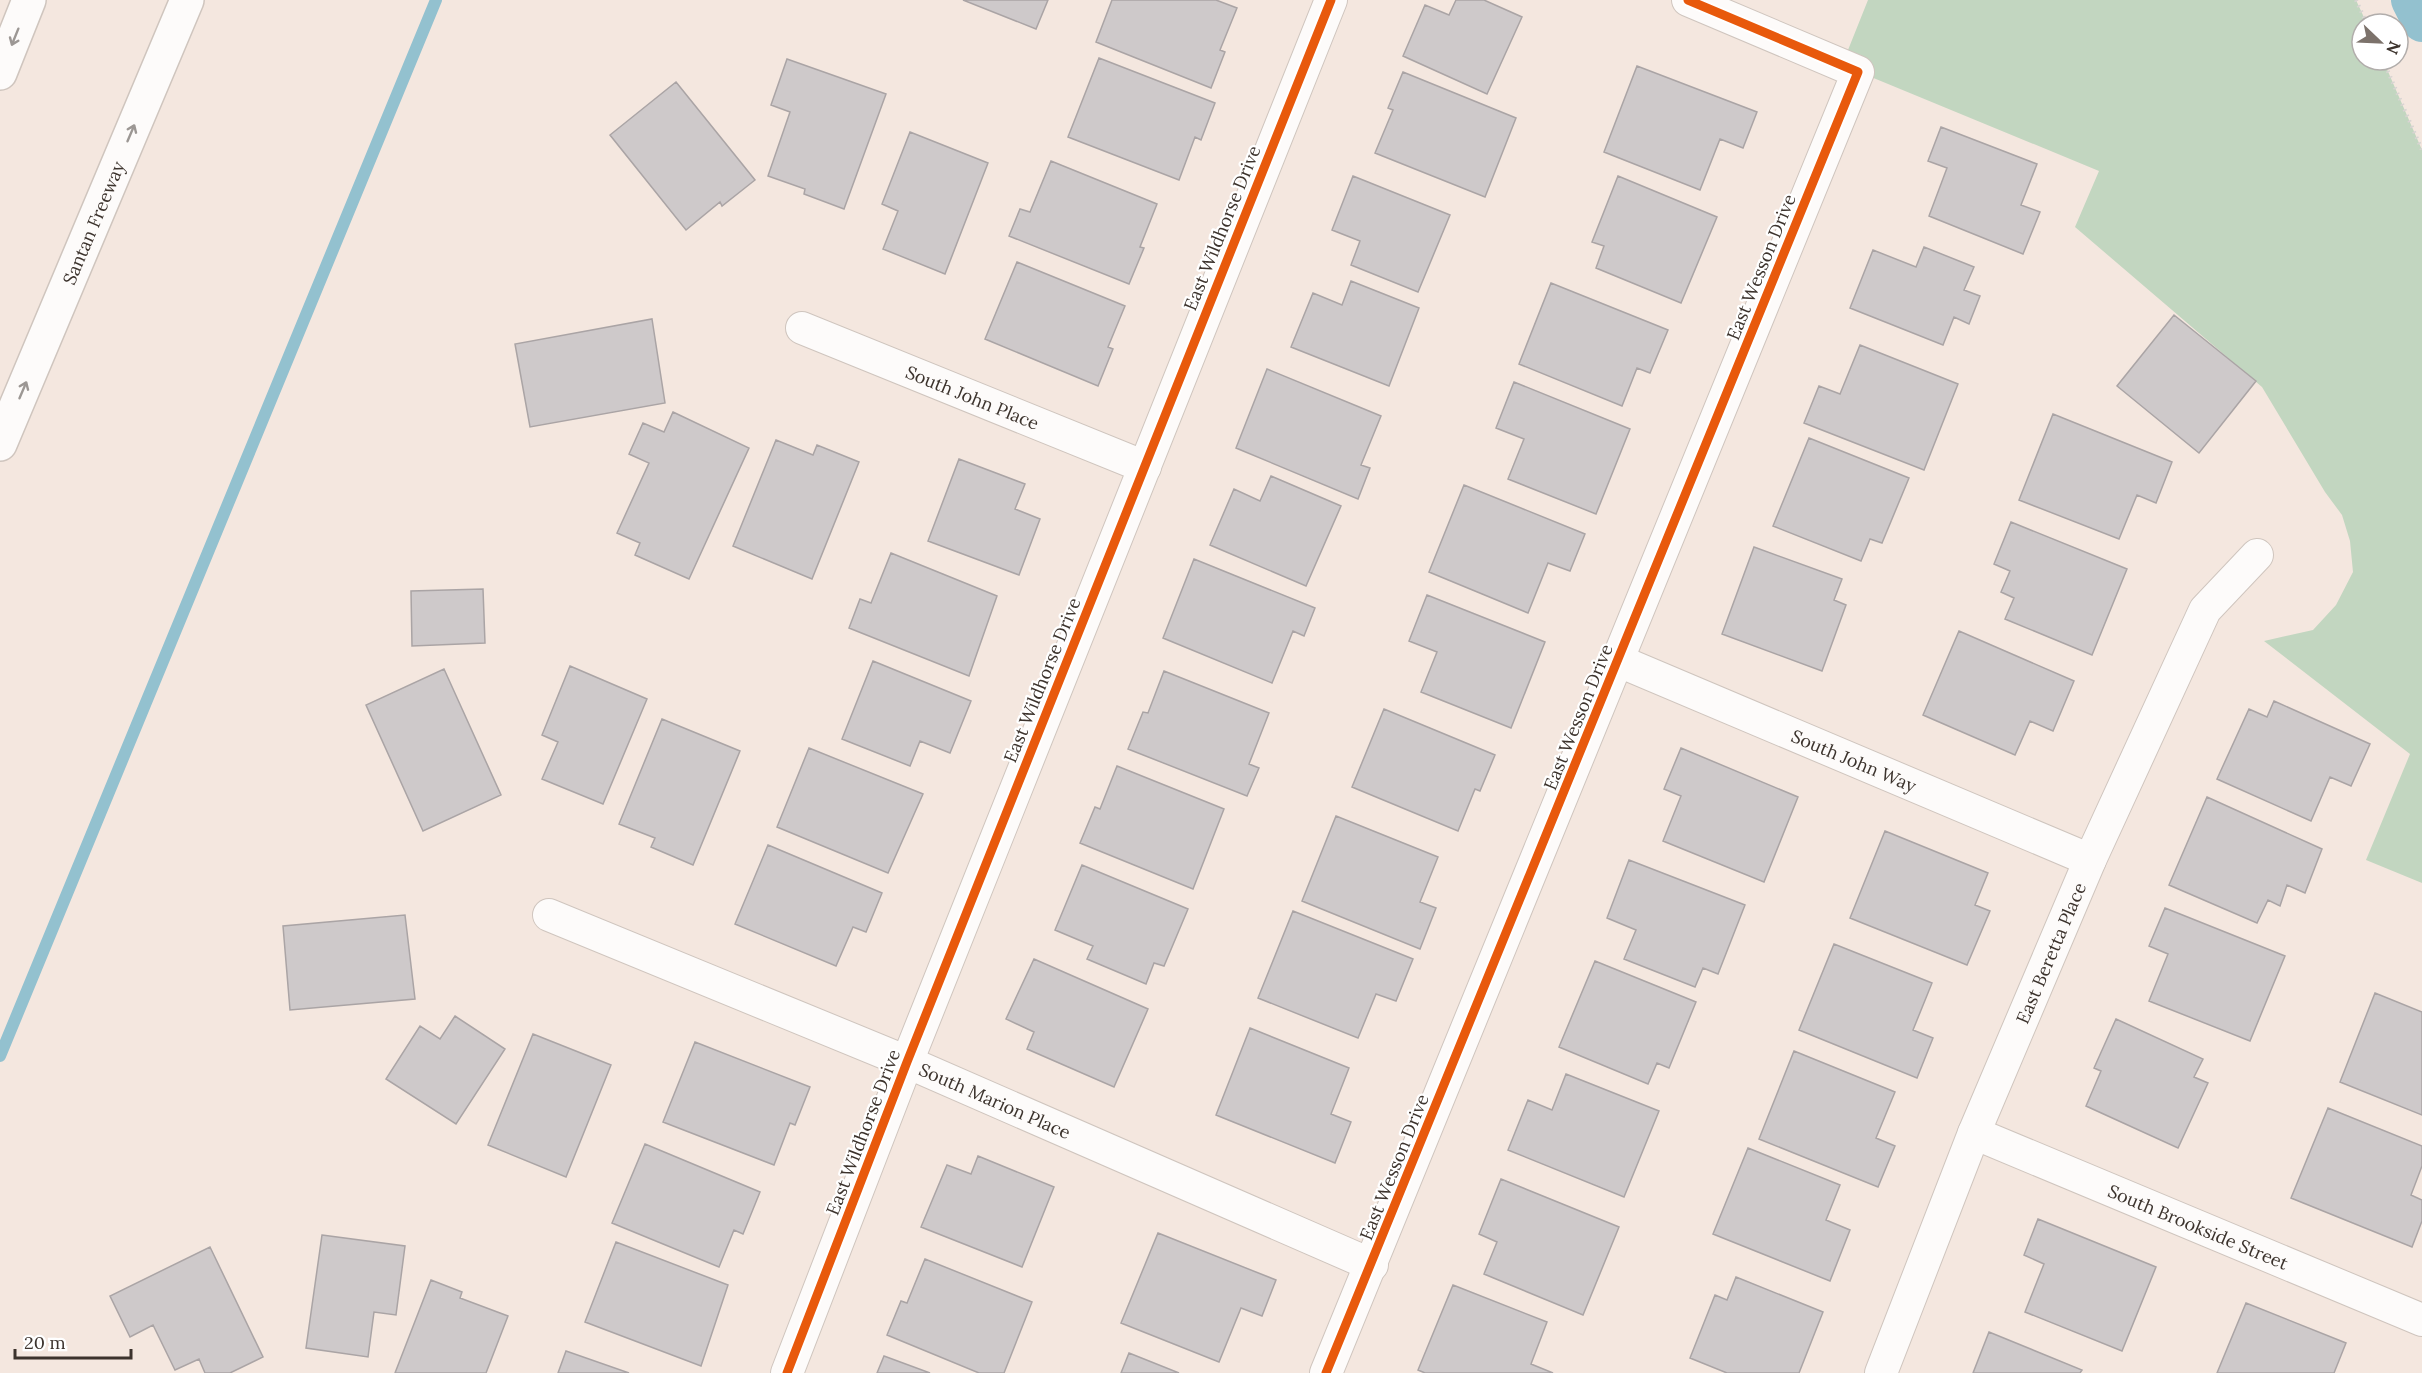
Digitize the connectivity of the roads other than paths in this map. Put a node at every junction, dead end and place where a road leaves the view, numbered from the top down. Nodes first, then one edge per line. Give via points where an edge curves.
1 (29, 0) edge
2 (187, 0) edge
3 (1331, 0) edge
4 (1688, 0) edge
5 (0, 74) edge
6 (802, 328) dead end
7 (0, 444) edge
8 (1145, 467) junction
9 (2257, 555) dead end
10 (1619, 661) junction
11 (2090, 860) junction
12 (549, 915) dead end
13 (907, 1062) junction
14 (1974, 1133) junction
15 (1372, 1265) junction
16 (2422, 1320) edge
17 (787, 1373) edge
18 (1326, 1373) edge
19 (1881, 1373) edge

1 -> 5 highway
7 -> 2 highway, Santan Freeway
3 - 8 street, East Wildhorse Drive
4 - 10 street, East Wesson Drive via 1858,72
6 - 8 street, South John Place
8 - 13 street, East Wildhorse Drive
9 - 11 street, East Beretta Place via 2205,610
10 - 11 street, South John Way
10 - 15 street, East Wesson Drive
11 - 14 street, East Beretta Place
12 - 13 street, South Marion Place
13 - 15 street, South Marion Place
13 - 17 street, East Wildhorse Drive
14 - 16 street, South Brookside Street
14 - 19 street, East Beretta Place
15 - 18 street, East Wesson Drive

